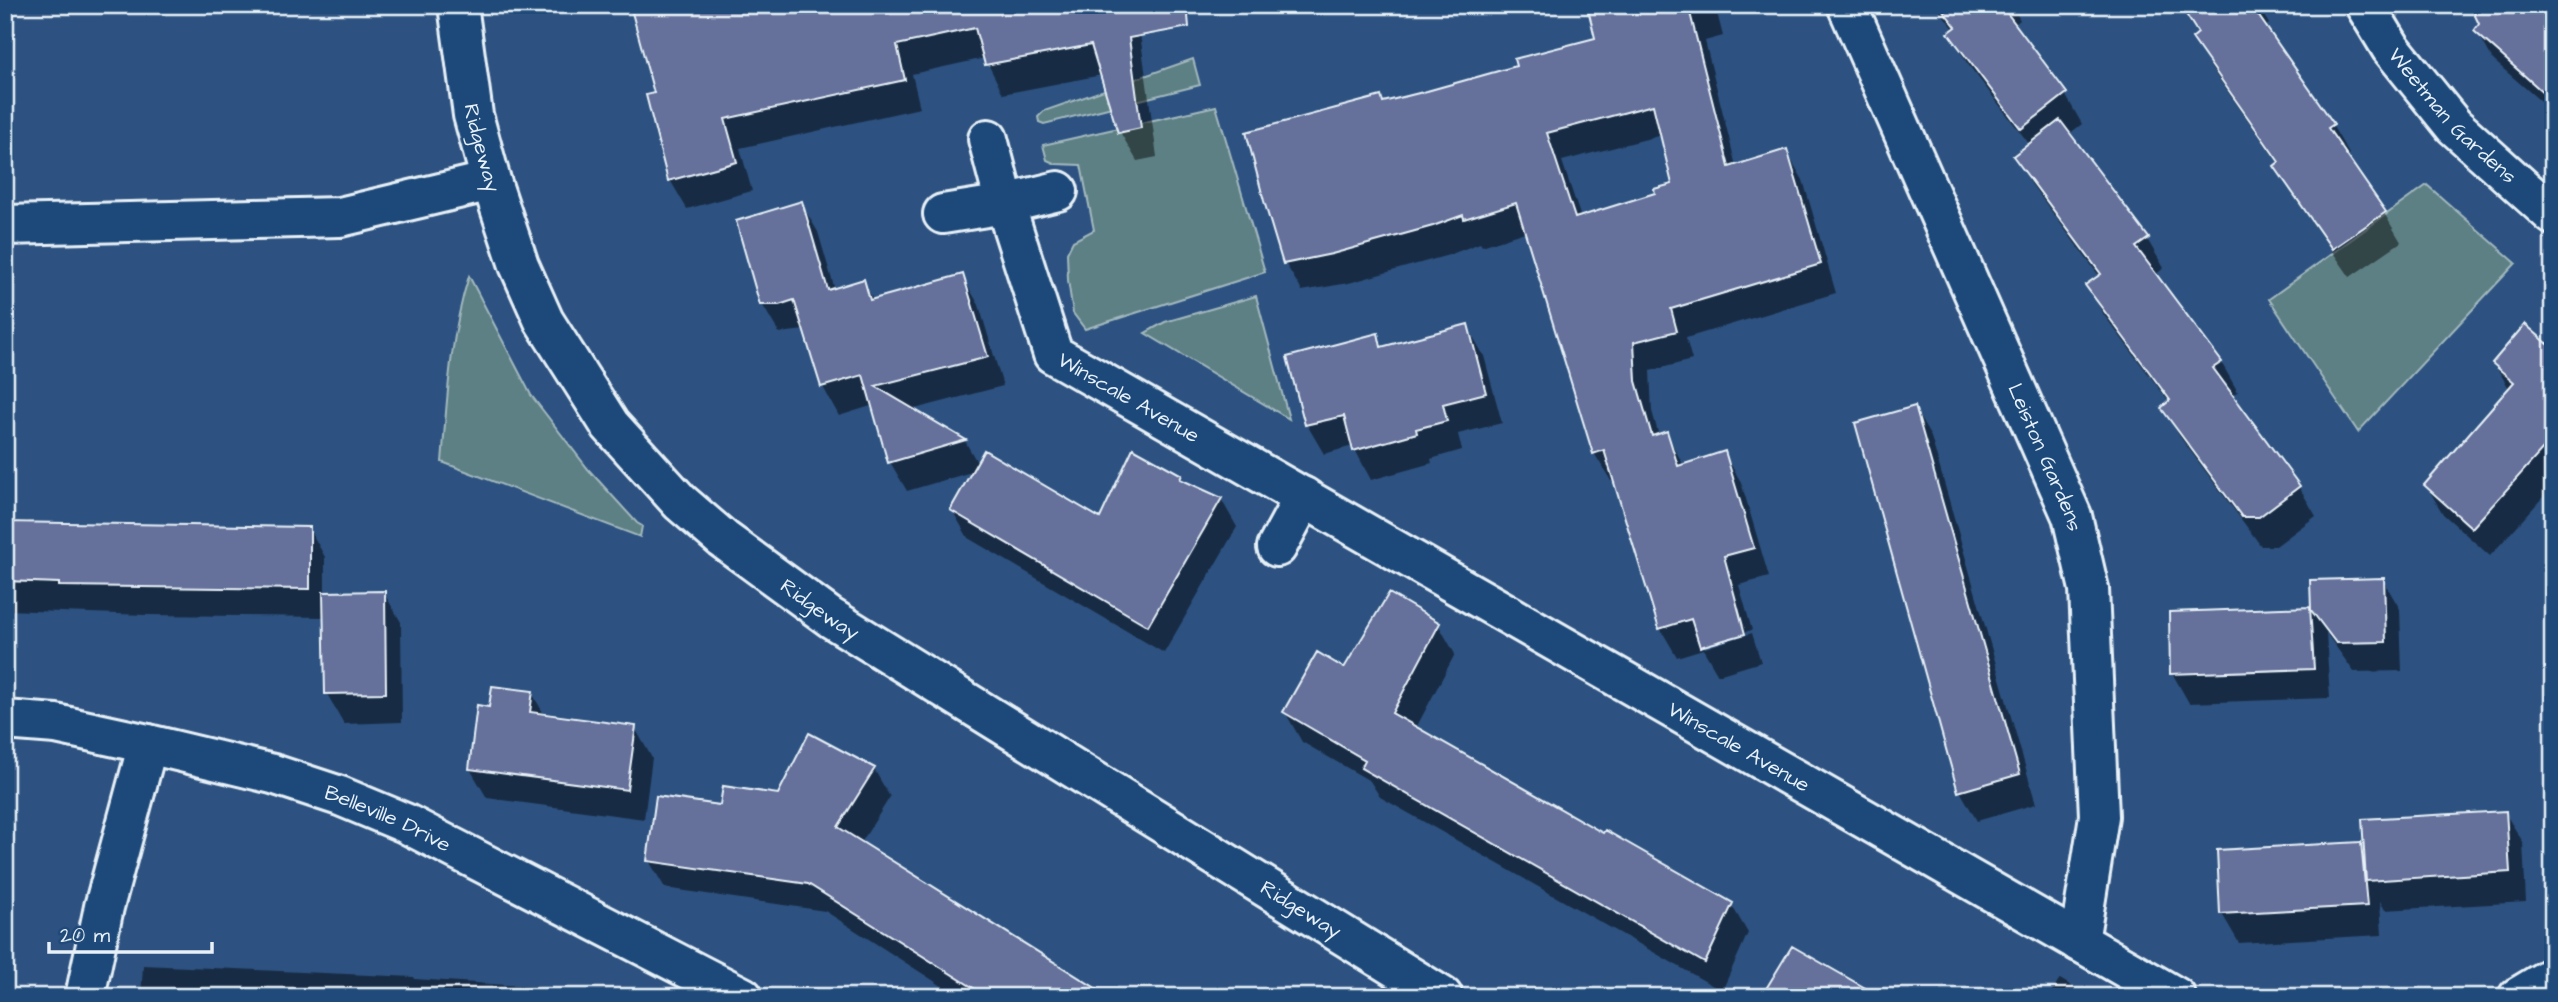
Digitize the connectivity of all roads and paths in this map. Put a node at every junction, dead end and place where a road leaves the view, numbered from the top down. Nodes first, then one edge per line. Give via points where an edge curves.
1 (458, 5) edge
2 (1847, 5) edge
3 (2365, 5) edge
4 (988, 139) dead end
5 (491, 181) junction
6 (1058, 191) dead end
7 (1005, 204) junction
8 (943, 214) dead end
9 (2553, 215) edge
10 (5, 225) edge
11 (1304, 497) junction
12 (1277, 547) dead end
13 (5, 720) edge
14 (148, 744) junction
15 (2079, 942) junction
16 (2553, 976) edge
17 (85, 997) edge
18 (743, 997) edge
19 (1443, 997) edge
20 (2176, 997) edge
21 (2518, 997) edge

1 - 5 street, Ridgeway via 474,115
2 - 15 street, Leiston Gardens via 2072,516 2089,589 2099,816
3 - 9 street, Weetman Gardens via 2391,48 2454,126
4 - 7 street, Winscale Avenue
5 - 10 street via 340,217
5 - 19 street, Ridgeway via 519,265 544,321 610,425 680,502 723,539 831,618
6 - 7 street
7 - 8 street
7 - 11 street, Winscale Avenue via 1053,354
11 - 12 street
11 - 15 street, Winscale Avenue
13 - 14 street, Belleville Drive via 56,724
14 - 17 street
14 - 18 street, Belleville Drive via 273,774 405,823
15 - 20 street, Winscale Avenue
16 - 21 street

